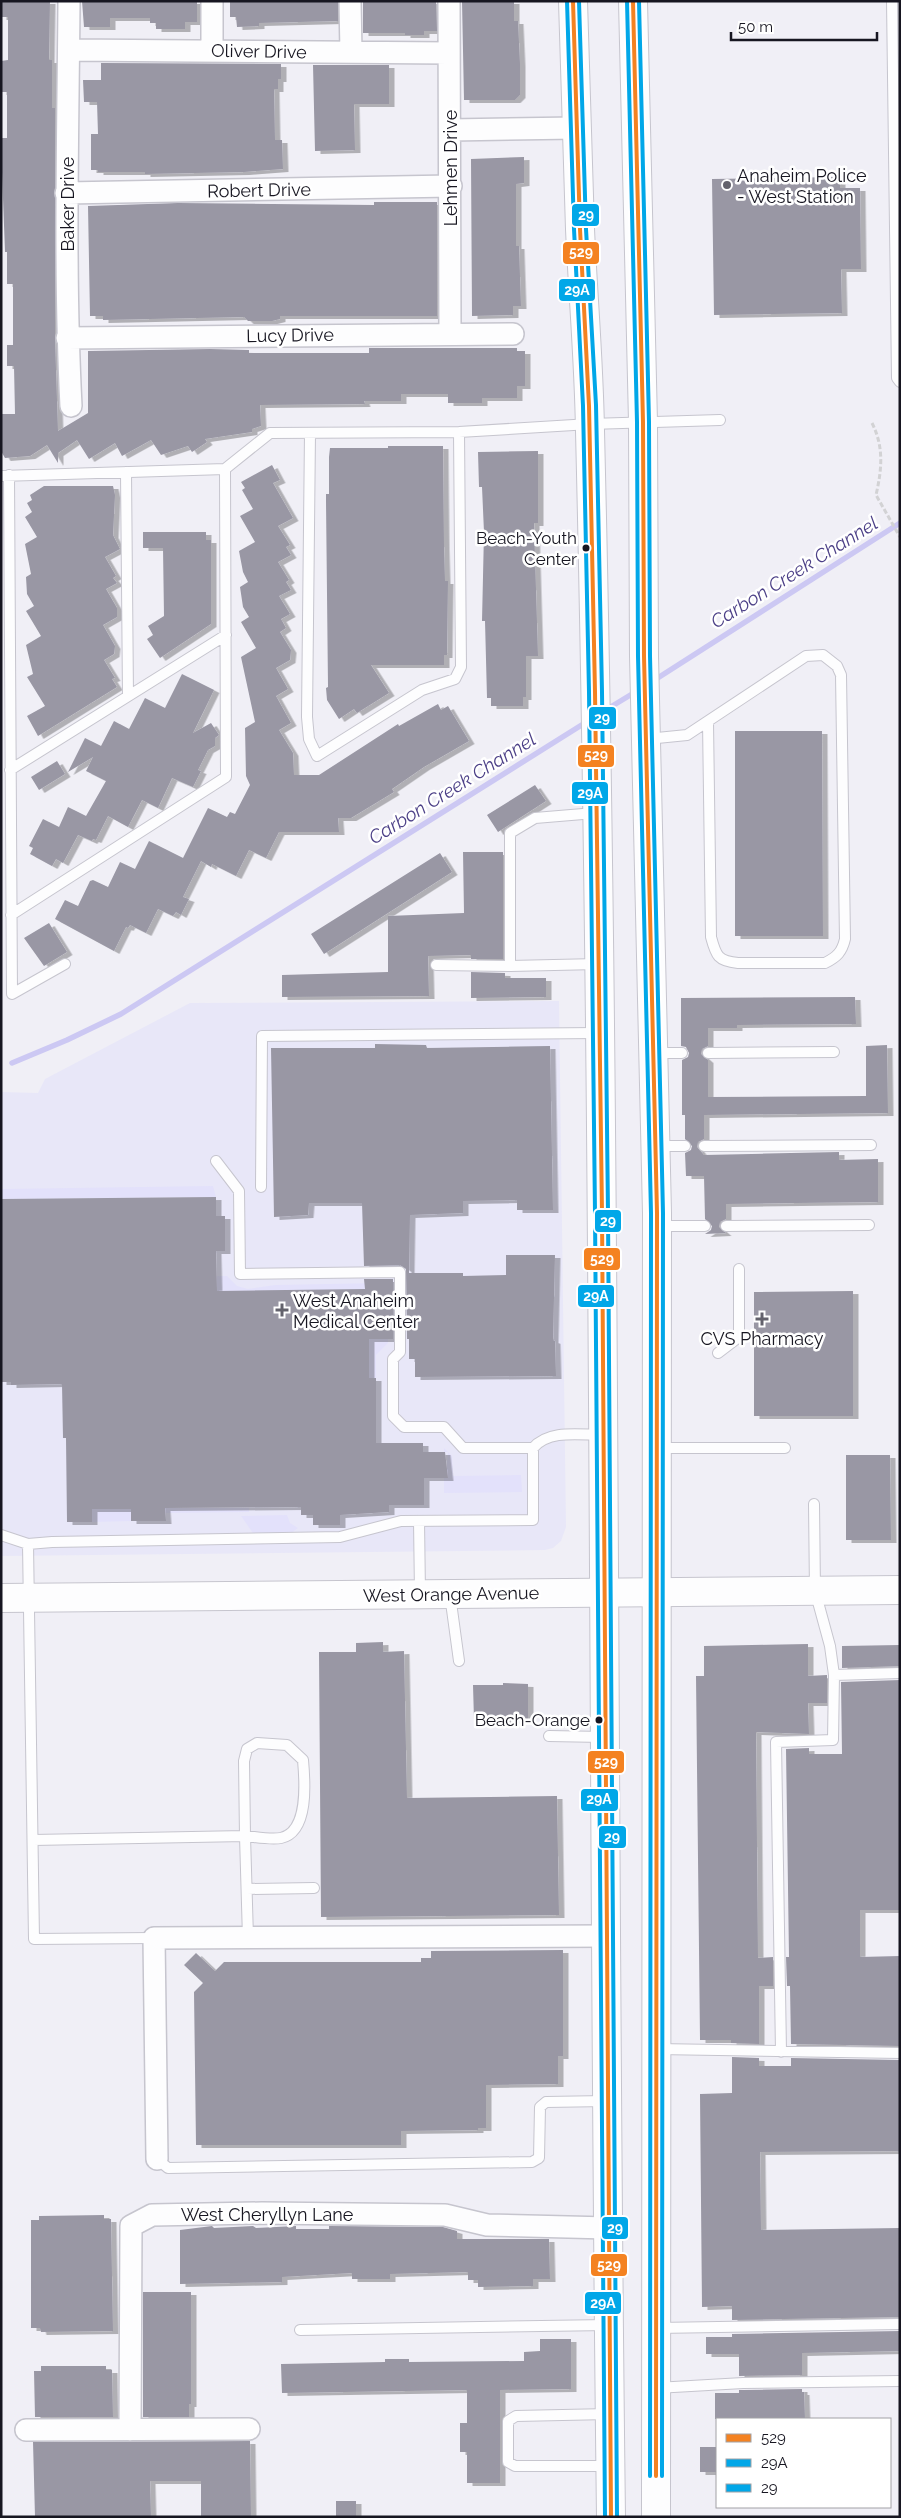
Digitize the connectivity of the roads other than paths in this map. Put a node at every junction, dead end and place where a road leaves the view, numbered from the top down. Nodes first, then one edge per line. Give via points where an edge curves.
1 (69, 1) edge
2 (212, 1) edge
3 (350, 1) edge
4 (449, 1) edge
5 (573, 1) edge
6 (633, 1) edge
7 (892, 1) edge
8 (69, 50) junction
9 (212, 50) junction
10 (351, 52) junction
11 (449, 53) junction
12 (576, 128) junction
13 (450, 130) junction
14 (451, 186) junction
15 (66, 193) junction
16 (450, 334) junction
17 (513, 334) dead end
18 (67, 338) junction
19 (900, 382) edge
20 (70, 406) dead end
21 (720, 420) dead end
22 (643, 422) junction
23 (590, 424) junction
24 (459, 432) junction
25 (310, 433) junction
26 (225, 469) junction
27 (126, 472) junction
28 (5, 475) edge
29 (226, 635) junction
30 (128, 696) junction
31 (708, 722) junction
32 (646, 726) junction
33 (10, 770) junction
34 (596, 813) junction
35 (11, 915) junction
36 (65, 964) dead end
37 (598, 964) junction
38 (436, 965) dead end
39 (510, 966) junction
40 (599, 1033) junction
41 (834, 1052) dead end
42 (653, 1053) junction
43 (682, 1053) dead end
44 (708, 1053) dead end
45 (871, 1145) dead end
46 (655, 1146) junction
47 (685, 1146) dead end
48 (704, 1146) dead end
49 (216, 1161) dead end
50 (261, 1187) dead end
51 (869, 1225) dead end
52 (657, 1226) junction
53 (705, 1226) dead end
54 (726, 1226) dead end
55 (739, 1269) dead end
56 (718, 1353) dead end
57 (604, 1435) junction
58 (533, 1448) junction
59 (656, 1448) junction
60 (786, 1448) dead end
61 (814, 1504) dead end
62 (420, 1521) junction
63 (1, 1535) edge
64 (28, 1544) junction
65 (900, 1590) edge
66 (815, 1591) junction
67 (604, 1592) junction
68 (656, 1592) junction
69 (450, 1594) junction
70 (420, 1595) junction
71 (1, 1598) edge
72 (30, 1598) junction
73 (459, 1661) dead end
74 (900, 1673) edge
75 (834, 1674) junction
76 (549, 1736) dead end
77 (606, 1737) junction
78 (245, 1836) junction
79 (33, 1840) junction
80 (314, 1888) dead end
81 (247, 1889) junction
82 (605, 1936) junction
83 (154, 1938) junction
84 (248, 1938) junction
85 (656, 2049) junction
86 (781, 2052) junction
87 (900, 2053) edge
88 (606, 2101) junction
89 (157, 2159) joint
90 (608, 2228) junction
91 (609, 2324) junction
92 (900, 2324) edge
93 (656, 2328) junction
94 (300, 2330) dead end
95 (900, 2381) edge
96 (655, 2388) junction
97 (610, 2414) junction
98 (249, 2429) dead end
99 (26, 2430) dead end
100 (130, 2430) junction
101 (611, 2466) junction
102 (611, 2517) edge
103 (656, 2517) edge

1 - 8 street, Baker Drive
2 - 9 street
3 - 10 street
4 - 11 street, Lehmen Drive
5 - 12 main road
6 - 22 main road
7 - 19 lane via 897,378
8 - 9 street, Oliver Drive
8 - 15 street, Baker Drive
9 - 10 street, Oliver Drive
10 - 11 street, Oliver Drive
11 - 13 street, Lehmen Drive
12 - 13 street
12 - 23 main road
13 - 14 street, Lehmen Drive
14 - 15 street, Robert Drive
14 - 16 street, Lehmen Drive
15 - 18 street, Baker Drive
16 - 17 street, Lucy Drive
16 - 18 street, Lucy Drive
18 - 20 street, Baker Drive
21 - 22 lane
22 - 23 lane
22 - 32 main road
23 - 24 lane
23 - 34 main road
24 - 25 lane
24 - 25 lane via 461,667 456,679 422,690 317,756 309,739 307,717
25 - 26 lane via 270,433
26 - 27 lane
26 - 29 lane
27 - 28 lane
27 - 30 lane
28 - 33 lane
29 - 30 lane
29 - 35 lane via 226,777
30 - 33 lane
31 - 31 lane via 806,656 823,655 838,666 841,675 845,939 836,958 825,963 738,963 724,961 715,953 711,937
31 - 32 lane via 688,735
32 - 42 main road
33 - 35 lane
34 - 37 main road
34 - 39 lane via 534,818 510,834
35 - 36 lane via 12,994
37 - 39 lane
37 - 40 main road
38 - 39 lane
40 - 50 lane via 262,1036
40 - 57 main road
41 - 44 lane
42 - 43 lane
42 - 46 main road
45 - 48 lane
46 - 47 lane
46 - 52 main road
49 - 58 lane via 239,1191 240,1274 400,1272 400,1352 393,1359 394,1416 404,1427 444,1427 463,1448
51 - 54 lane
52 - 53 lane
52 - 59 main road
55 - 56 lane via 739,1337
57 - 58 lane via 555,1435 546,1437
57 - 67 main road
58 - 62 lane via 533,1520
59 - 60 lane
59 - 68 main road
61 - 66 lane
62 - 64 lane via 400,1522 340,1537
62 - 70 lane
63 - 64 lane
64 - 72 lane
65 - 66 main road, West Orange Avenue
66 - 68 main road, West Orange Avenue
66 - 75 lane
67 - 68 main road, West Orange Avenue
67 - 69 main road, West Orange Avenue
67 - 77 main road
68 - 85 main road
69 - 70 main road, West Orange Avenue
69 - 73 lane
70 - 72 main road, West Orange Avenue
71 - 72 main road, West Orange Avenue
72 - 79 lane
74 - 75 lane
75 - 86 lane via 833,1740 776,1742
76 - 77 lane
77 - 82 main road
78 - 78 lane via 244,1761 247,1750 257,1743 287,1745 303,1760 302,1818 282,1838
78 - 79 lane
78 - 81 lane
79 - 83 lane via 34,1939
80 - 81 lane
81 - 84 lane
82 - 84 street
82 - 88 main road
83 - 84 street
83 - 89 street
85 - 86 lane
85 - 93 main road
86 - 87 lane
88 - 89 lane via 546,2102 540,2107 539,2158 532,2162 168,2168
88 - 90 main road
90 - 91 main road
90 - 100 street, West Cheryllyn Lane via 487,2225 446,2215 152,2215 131,2226
91 - 94 lane
91 - 97 main road
92 - 93 lane
93 - 96 main road
95 - 96 lane
96 - 103 main road
97 - 101 main road
97 - 101 lane via 516,2416 508,2420 508,2462 515,2466
98 - 100 street
99 - 100 street
101 - 102 main road

